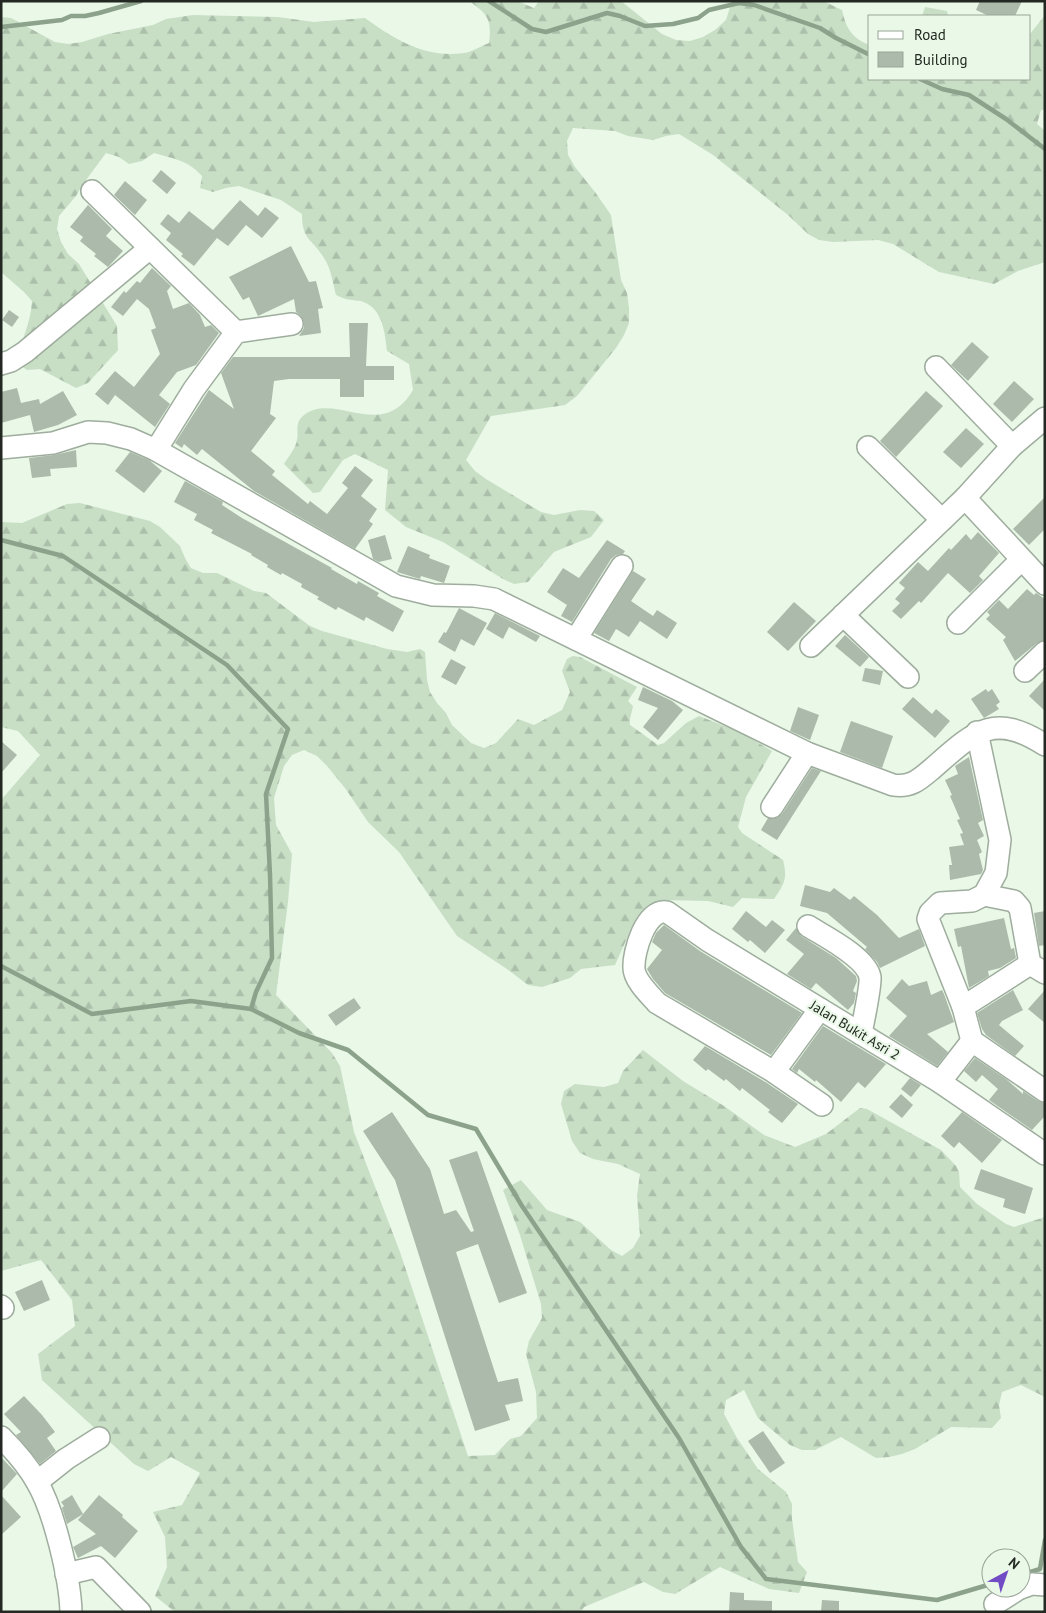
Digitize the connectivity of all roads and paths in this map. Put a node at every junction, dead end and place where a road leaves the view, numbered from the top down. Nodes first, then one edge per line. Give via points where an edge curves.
1 (92, 192) dead end
2 (150, 248) junction
3 (292, 324) dead end
4 (236, 332) junction
5 (1, 364) edge
6 (936, 367) dead end
7 (1043, 423) edge
8 (1012, 446) junction
9 (868, 447) dead end
10 (1, 448) edge
11 (156, 450) junction
12 (965, 498) junction
13 (942, 520) junction
14 (1021, 560) junction
15 (622, 566) dead end
16 (1045, 584) edge
17 (843, 614) junction
18 (958, 622) dead end
19 (576, 639) junction
20 (811, 646) dead end
21 (1045, 652) edge
22 (1025, 671) dead end
23 (908, 677) dead end
24 (977, 732) junction
25 (1045, 745) edge
26 (807, 753) junction
27 (772, 807) dead end
28 (984, 895) junction
29 (808, 926) dead end
30 (1037, 969) edge
31 (963, 1007) junction
32 (820, 1010) junction
33 (861, 1034) junction
34 (972, 1041) junction
35 (774, 1072) junction
36 (940, 1082) junction
37 (1045, 1091) edge
38 (822, 1105) dead end
39 (1045, 1154) edge
40 (1, 1436) edge
41 (99, 1438) dead end
42 (37, 1482) junction
43 (66, 1574) junction
44 (1031, 1584) edge
45 (1045, 1585) edge
46 (1005, 1598) edge
47 (996, 1604) dead end
48 (71, 1612) edge
49 (140, 1612) edge

1 - 2 street
2 - 4 street
2 - 5 street via 25,352
3 - 4 street
4 - 11 street via 194,388
6 - 8 street
7 - 8 street
8 - 12 street
9 - 13 street
10 - 11 street via 53,443 88,432 131,439
11 - 19 street via 396,586 433,595 494,599
12 - 13 street
12 - 14 street
13 - 17 street
14 - 16 street
14 - 18 street
15 - 19 street
17 - 20 street
17 - 23 street
19 - 26 street
21 - 22 street
24 - 25 street via 993,728 1015,730
24 - 26 street via 914,783 903,786
24 - 28 street via 1000,840 996,873
26 - 27 street
28 - 30 street via 1018,904
28 - 31 street via 972,901 940,903 928,919
29 - 33 street via 849,952 864,965 870,976
30 - 31 street
31 - 34 street
32 - 33 street, Jalan Bukit Asri 2
32 - 35 street
32 - 35 street, Jalan Bukit Asri 2 via 666,912 654,915 639,939 634,969 643,987 657,1003
33 - 36 street, Jalan Bukit Asri 2
34 - 36 street
34 - 37 street
35 - 38 street
36 - 39 street, Jalan Bukit Asri 2
40 - 42 street
41 - 42 street
42 - 43 street via 55,1528
43 - 48 street
43 - 49 street via 96,1567
44 - 45 street
46 - 47 street

